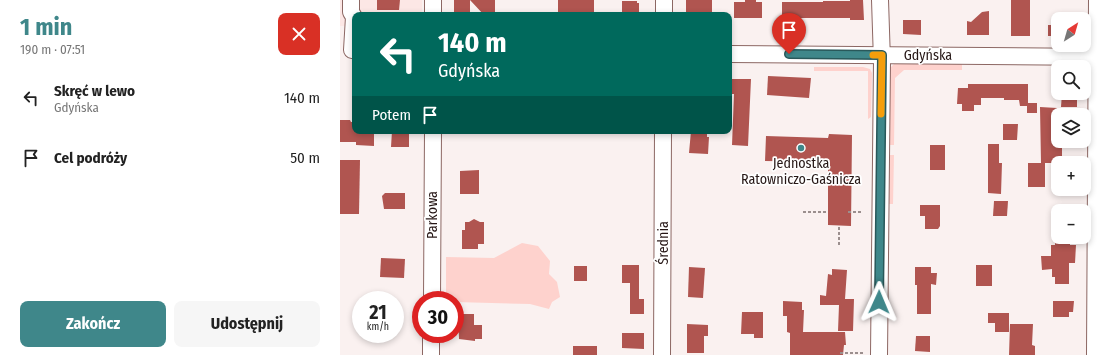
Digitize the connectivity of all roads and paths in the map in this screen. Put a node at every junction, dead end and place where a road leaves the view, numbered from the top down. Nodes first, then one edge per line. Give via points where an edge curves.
1 (351, 0) edge
2 (433, 0) edge
3 (664, 0) edge
4 (880, 0) edge
5 (1097, 0) edge
6 (433, 12) edge
7 (664, 12) edge
8 (352, 14) edge
9 (352, 30) edge
10 (349, 50) edge
11 (732, 54) edge
12 (882, 55) junction
13 (1099, 56) edge
14 (433, 134) edge
15 (663, 134) edge
16 (803, 212) dead end
17 (828, 212) dead end
18 (848, 212) dead end
19 (863, 212) dead end
20 (839, 226) dead end
21 (839, 245) dead end
22 (432, 291) edge
23 (431, 343) edge
24 (840, 353) dead end
25 (874, 354) edge
26 (431, 355) edge
27 (662, 355) edge
28 (1095, 355) edge

1 - 8 street
2 - 6 street
3 - 7 street
4 - 12 street
5 - 13 street
9 - 10 street
11 - 12 street, Gdyńska
12 - 13 street, Gdyńska
12 - 25 street
13 - 28 street
14 - 22 street, Parkowa
15 - 27 street, Średnia
16 - 17 path
18 - 19 path
20 - 21 path
23 - 26 street
24 - 25 path

